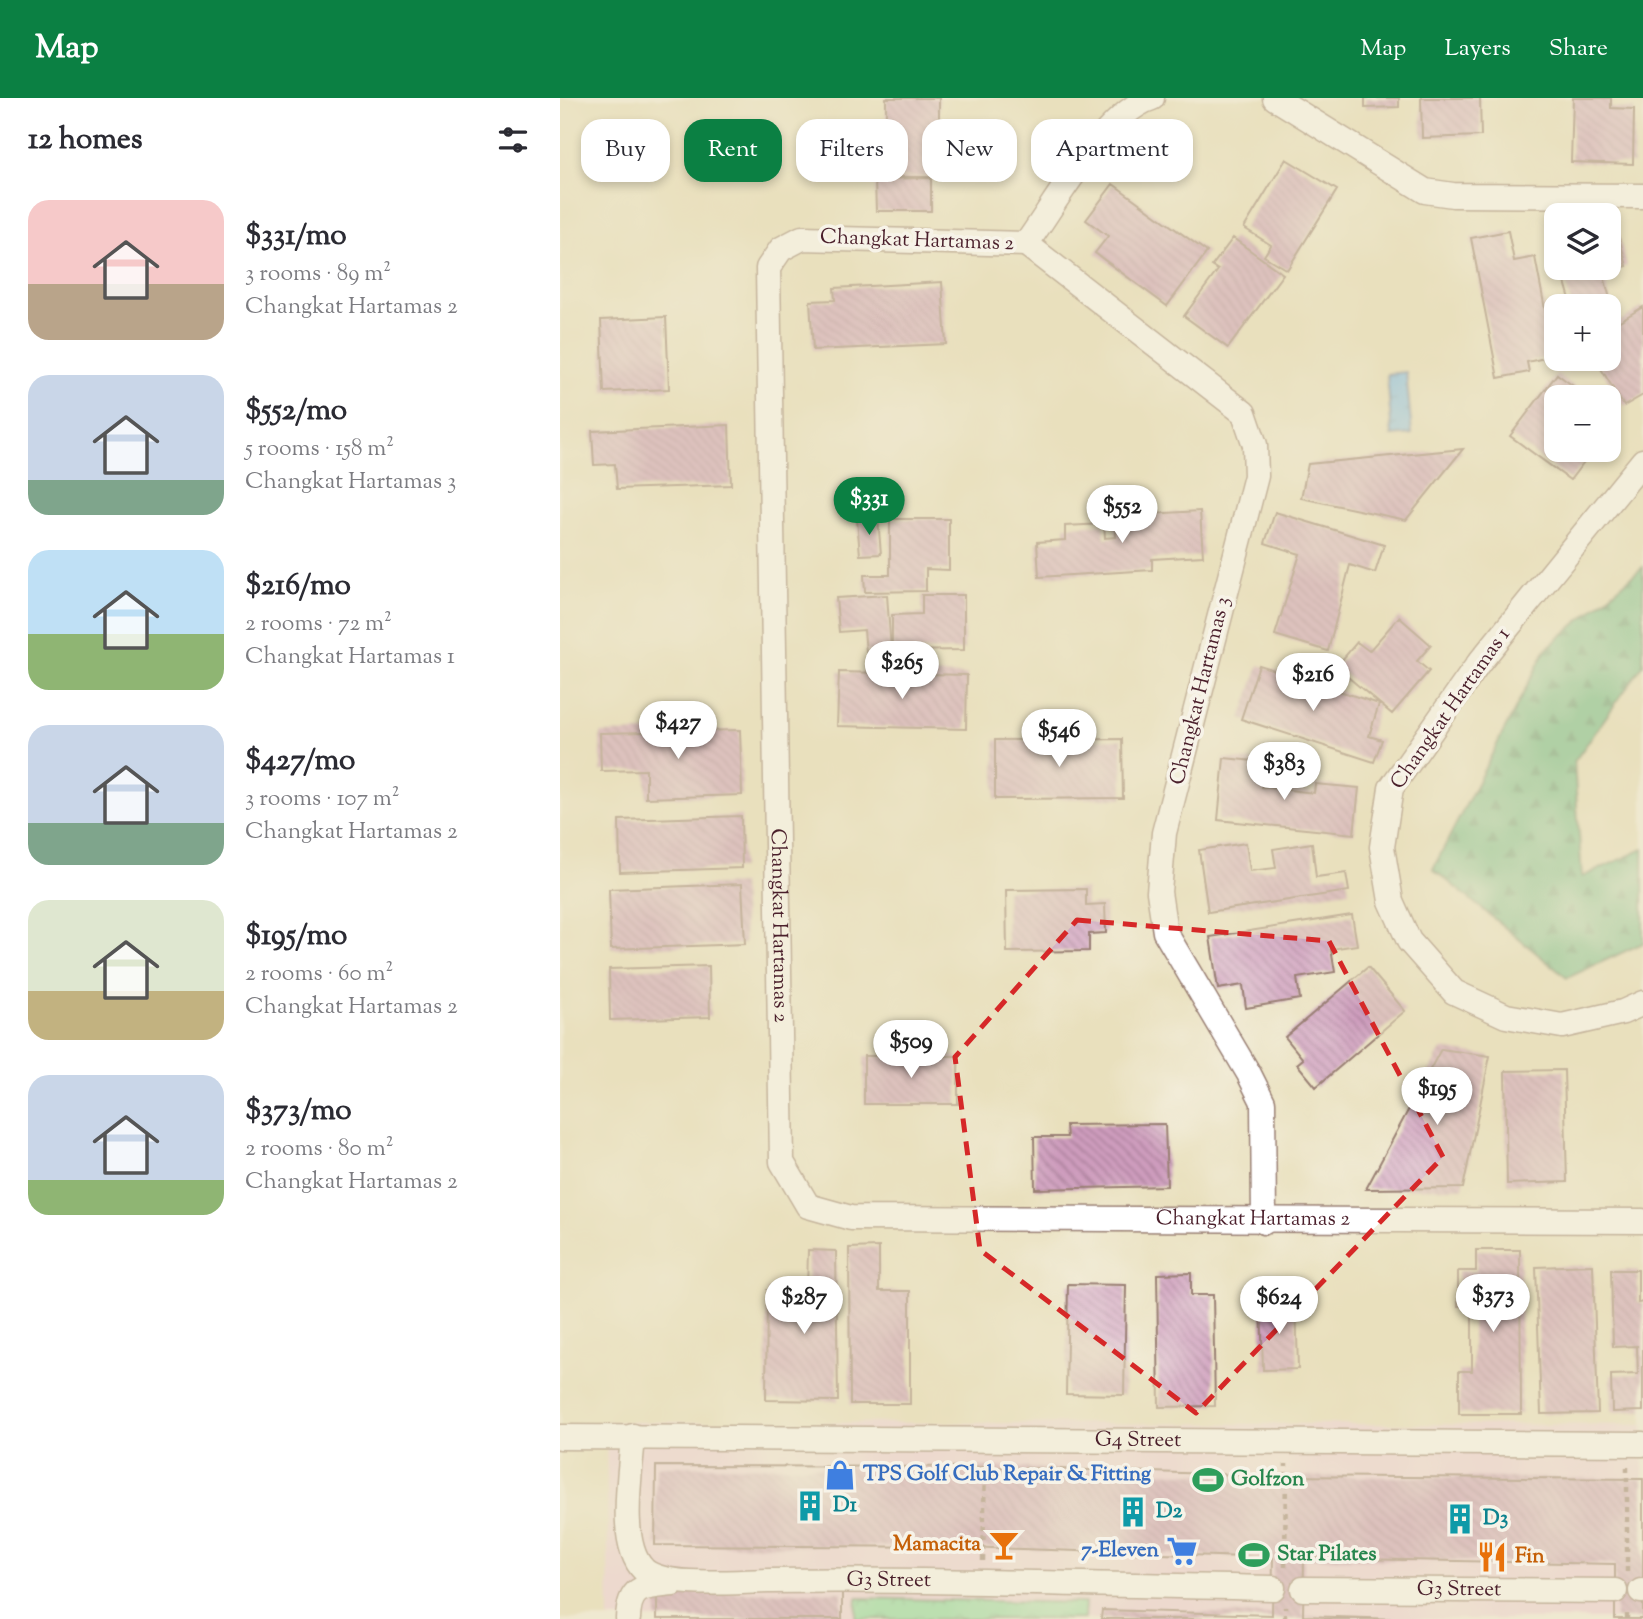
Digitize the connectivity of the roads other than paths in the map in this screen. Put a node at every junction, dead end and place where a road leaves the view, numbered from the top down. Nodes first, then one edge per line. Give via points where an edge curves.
1 (1152, 98) edge
2 (1275, 98) edge
3 (1643, 196) edge
4 (1026, 244) junction
5 (1643, 461) edge
6 (1643, 1003) edge
7 (1643, 1221) edge
8 (1264, 1222) junction
9 (633, 1436) junction
10 (560, 1437) edge
11 (1643, 1444) edge
12 (698, 1582) junction
13 (1273, 1588) dead end
14 (1303, 1589) dead end
15 (1615, 1591) dead end
16 (628, 1619) edge

1 - 4 street, Changkat Hartamas 2 via 1110,126
2 - 3 street via 1425,191
4 - 8 street, Changkat Hartamas 3 via 1244,413 1255,445 1256,476 1164,833 1159,892 1165,932 1263,1102
4 - 8 street, Changkat Hartamas 2 via 802,238 781,249 768,268 782,1162 808,1206 851,1218
5 - 6 street, Changkat Hartamas 1 via 1479,663 1391,788 1382,847 1391,901 1409,941 1454,992 1506,1016 1562,1026
7 - 8 street, Changkat Hartamas 2
9 - 10 street, G4 Street
9 - 11 street, G4 Street
9 - 12 street, G3 Street via 628,1539 634,1557 658,1578
12 - 13 street, G3 Street via 848,1580
12 - 16 street via 648,1587 634,1593 628,1602
14 - 15 street, G3 Street

